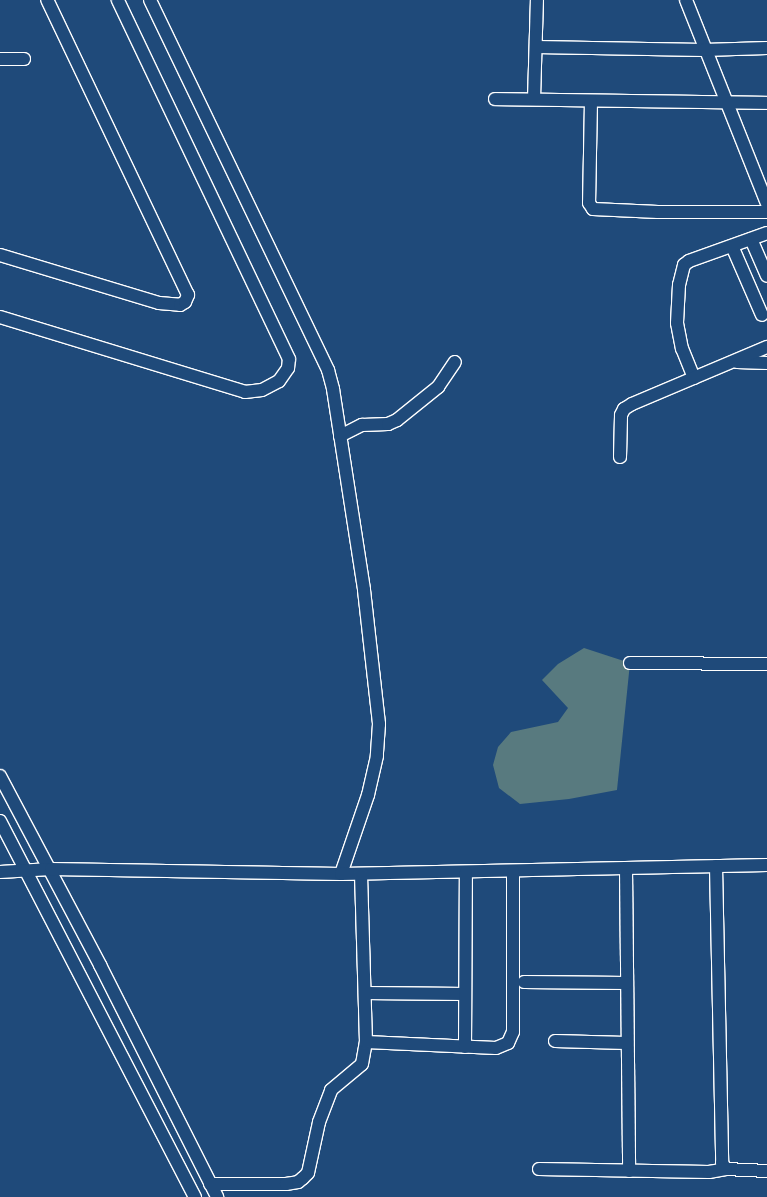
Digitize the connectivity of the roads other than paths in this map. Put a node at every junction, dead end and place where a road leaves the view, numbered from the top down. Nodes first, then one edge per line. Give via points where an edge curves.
1 (47, 0) edge
2 (118, 0) edge
3 (150, 0) edge
4 (537, 0) edge
5 (686, 0) edge
6 (536, 47) junction
7 (767, 48) edge
8 (704, 50) junction
9 (0, 59) edge
10 (24, 59) dead end
11 (495, 99) dead end
12 (534, 99) junction
13 (591, 101) junction
14 (724, 101) junction
15 (767, 103) edge
16 (767, 204) edge
17 (767, 212) edge
18 (767, 233) edge
19 (751, 239) junction
20 (732, 246) junction
21 (0, 255) edge
22 (767, 276) edge
23 (762, 315) dead end
24 (0, 317) edge
25 (767, 347) edge
26 (455, 362) dead end
27 (733, 362) junction
28 (767, 363) edge
29 (694, 378) junction
30 (340, 436) junction
31 (620, 457) dead end
32 (630, 663) dead end
33 (767, 664) edge
34 (0, 776) edge
35 (0, 821) edge
36 (767, 865) edge
37 (716, 866) junction
38 (50, 869) junction
39 (626, 869) junction
40 (26, 871) junction
41 (0, 872) edge
42 (466, 872) junction
43 (513, 872) junction
44 (341, 874) junction
45 (361, 874) junction
46 (524, 982) dead end
47 (626, 983) junction
48 (365, 994) junction
49 (465, 994) junction
50 (555, 1041) dead end
51 (366, 1042) junction
52 (626, 1043) junction
53 (465, 1046) junction
54 (539, 1169) dead end
55 (726, 1169) junction
56 (629, 1171) junction
57 (767, 1171) edge
58 (210, 1184) junction
59 (195, 1197) edge
60 (217, 1197) edge

1 - 21 street via 188,296 180,305 159,303
2 - 24 street via 289,359 288,368 279,381 262,390 245,392
3 - 30 street via 328,370
4 - 6 street
5 - 8 street
6 - 8 street
6 - 12 street
7 - 8 street
8 - 14 street
9 - 10 street
11 - 12 street
12 - 13 street
13 - 14 street
13 - 17 street via 589,203 593,209
14 - 15 street
14 - 16 street
18 - 19 street
19 - 20 street
19 - 22 street
20 - 23 street
20 - 29 street via 689,261 681,273 677,323 682,349
25 - 27 street
26 - 30 street via 438,387 398,420 388,424 362,425
27 - 28 street
27 - 29 street
29 - 31 street via 624,409 620,423
30 - 44 street via 364,590 379,724 377,756 368,795
32 - 33 street
34 - 38 street
35 - 40 street
36 - 37 street
37 - 39 street
37 - 55 street via 722,1159
38 - 40 street
38 - 44 street
38 - 58 street
39 - 43 street
39 - 47 street
40 - 41 street
40 - 59 street
42 - 43 street
42 - 45 street
42 - 49 street
43 - 53 street via 513,1032 504,1046
44 - 45 street
45 - 48 street
46 - 47 street
47 - 52 street
48 - 49 street
48 - 51 street
49 - 53 street
50 - 52 street
51 - 53 street
51 - 58 street via 362,1064 331,1090 304,1178 286,1184
52 - 56 street
54 - 56 street
55 - 56 street via 714,1172
55 - 57 street
58 - 60 street

